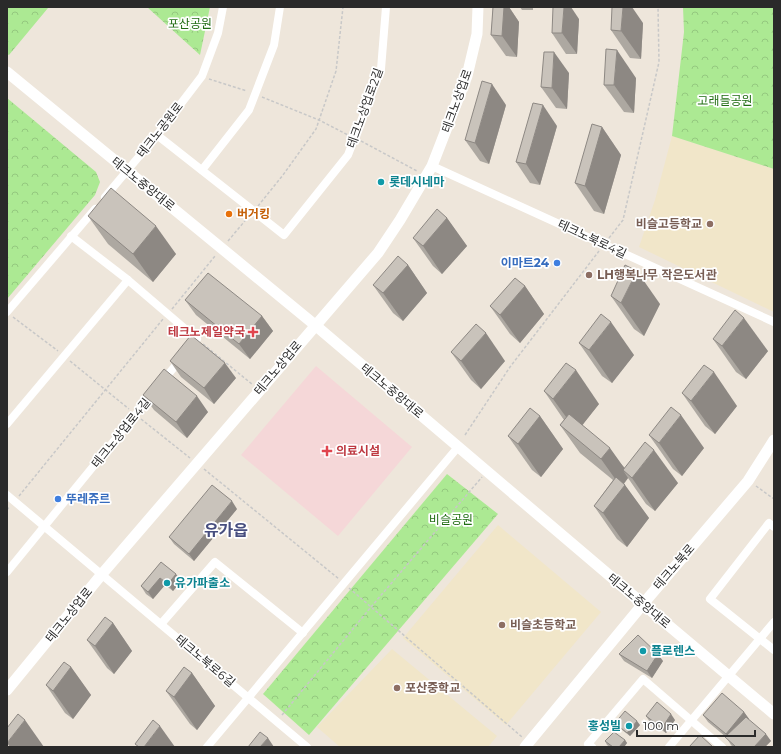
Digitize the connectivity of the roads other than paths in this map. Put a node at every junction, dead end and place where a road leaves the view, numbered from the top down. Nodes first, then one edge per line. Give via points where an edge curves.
1 (223, 7) edge
2 (280, 7) edge
3 (386, 7) edge
4 (478, 7) edge
5 (7, 72) edge
6 (157, 135) junction
7 (432, 166) junction
8 (202, 170) junction
9 (126, 171) junction
10 (71, 236) junction
11 (128, 280) junction
12 (7, 312) edge
13 (774, 322) edge
14 (315, 325) junction
15 (7, 424) edge
16 (774, 440) edge
17 (458, 447) junction
18 (7, 495) edge
19 (45, 527) junction
20 (774, 527) edge
21 (7, 572) edge
22 (102, 574) junction
23 (643, 604) junction
24 (774, 622) edge
25 (161, 624) junction
26 (303, 633) junction
27 (760, 639) junction
28 (774, 650) edge
29 (729, 676) junction
30 (7, 690) edge
31 (249, 698) junction
32 (774, 714) edge
33 (691, 720) junction
34 (527, 745) edge
35 (207, 747) edge
36 (307, 747) edge
37 (592, 747) edge
38 (669, 747) edge
39 (722, 747) edge

1 - 6 street, 테크노공원로 via 218,33 202,76
2 - 8 street via 274,45 249,110
3 - 8 street, 테크노상업로2길 via 381,69 348,155 284,235
4 - 7 main road, 테크노상업로 via 477,34 467,76
5 - 9 main road, 테크노중앙대로
6 - 8 street
6 - 9 street, 테크노공원로
7 - 13 street, 테크노북로4길
7 - 14 main road, 테크노상업로 via 378,253
9 - 10 street, 테크노공원로
9 - 14 main road, 테크노중앙대로
10 - 11 street
10 - 12 street, 테크노공원로
11 - 15 street
11 - 19 street, 테크노상업로4길 via 197,339
14 - 17 main road, 테크노중앙대로
14 - 22 main road, 테크노상업로
16 - 23 main road, 테크노북로 via 748,481
17 - 23 main road, 테크노중앙대로
17 - 26 street
18 - 19 street
19 - 21 street, 테크노상업로4길
19 - 22 street
20 - 27 street via 769,523 710,599
22 - 25 street, 테크노북로6길
22 - 30 main road, 테크노상업로
23 - 29 main road, 테크노중앙대로
23 - 34 main road, 테크노북로
24 - 27 street
25 - 26 street via 215,562
25 - 31 street, 테크노북로6길
26 - 31 street
27 - 28 street
27 - 29 street
29 - 32 main road, 테크노중앙대로
29 - 33 street
31 - 35 street
31 - 36 street, 테크노북로6길
33 - 37 street via 643,679 588,744
33 - 38 street
33 - 39 street

